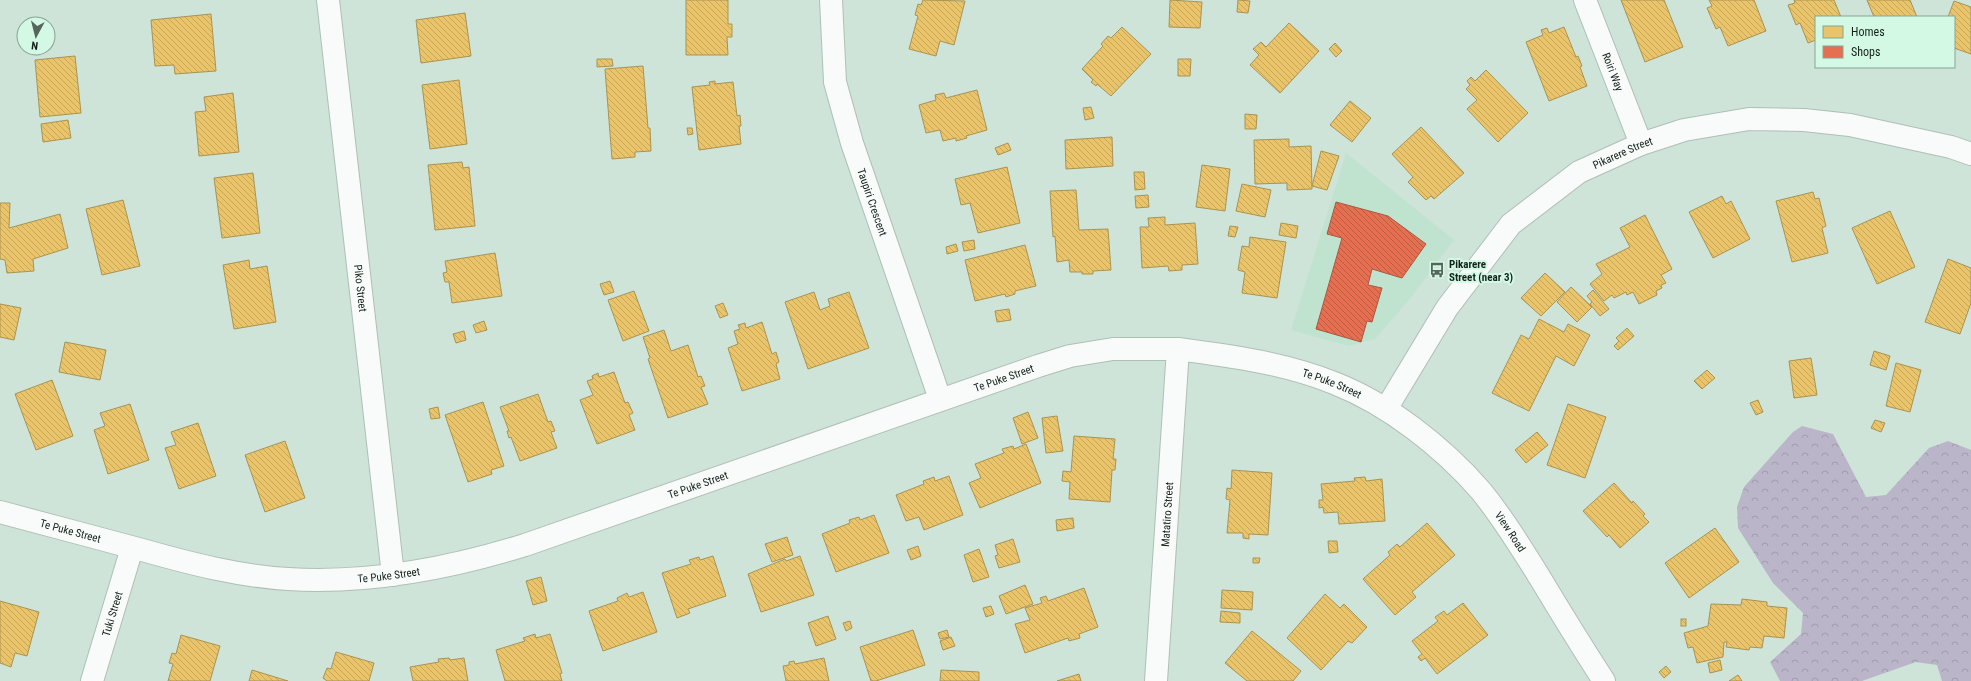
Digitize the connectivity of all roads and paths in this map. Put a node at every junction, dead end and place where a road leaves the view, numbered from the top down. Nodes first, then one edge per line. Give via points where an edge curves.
1 (328, 0) edge
2 (831, 0) edge
3 (1585, 0) edge
4 (1641, 144) junction
5 (1971, 154) edge
6 (1178, 348) junction
7 (940, 399) junction
8 (1386, 409) junction
9 (0, 512) edge
10 (132, 548) junction
11 (393, 575) junction
12 (92, 681) edge
13 (1156, 681) edge
14 (1604, 681) edge

1 - 11 street, Piko Street
2 - 7 street, Taupiri Crescent via 835,82 852,143
3 - 4 street, Roiri Way
4 - 5 street, Pikarere Street via 1684,130 1749,119 1804,120 1850,125 1951,147
4 - 8 street, Pikarere Street via 1579,172 1511,224 1447,308
6 - 7 street, Te Puke Street via 1114,349 1070,356
6 - 8 street, Te Puke Street via 1288,367 1335,383
6 - 13 street, Matatiro Street
7 - 11 street, Te Puke Street via 525,545 428,571
8 - 14 street, View Road via 1436,447 1480,491 1513,535
9 - 10 street, Te Puke Street
10 - 11 street, Te Puke Street via 225,571 286,579 334,580
10 - 12 street, Tuki Street

